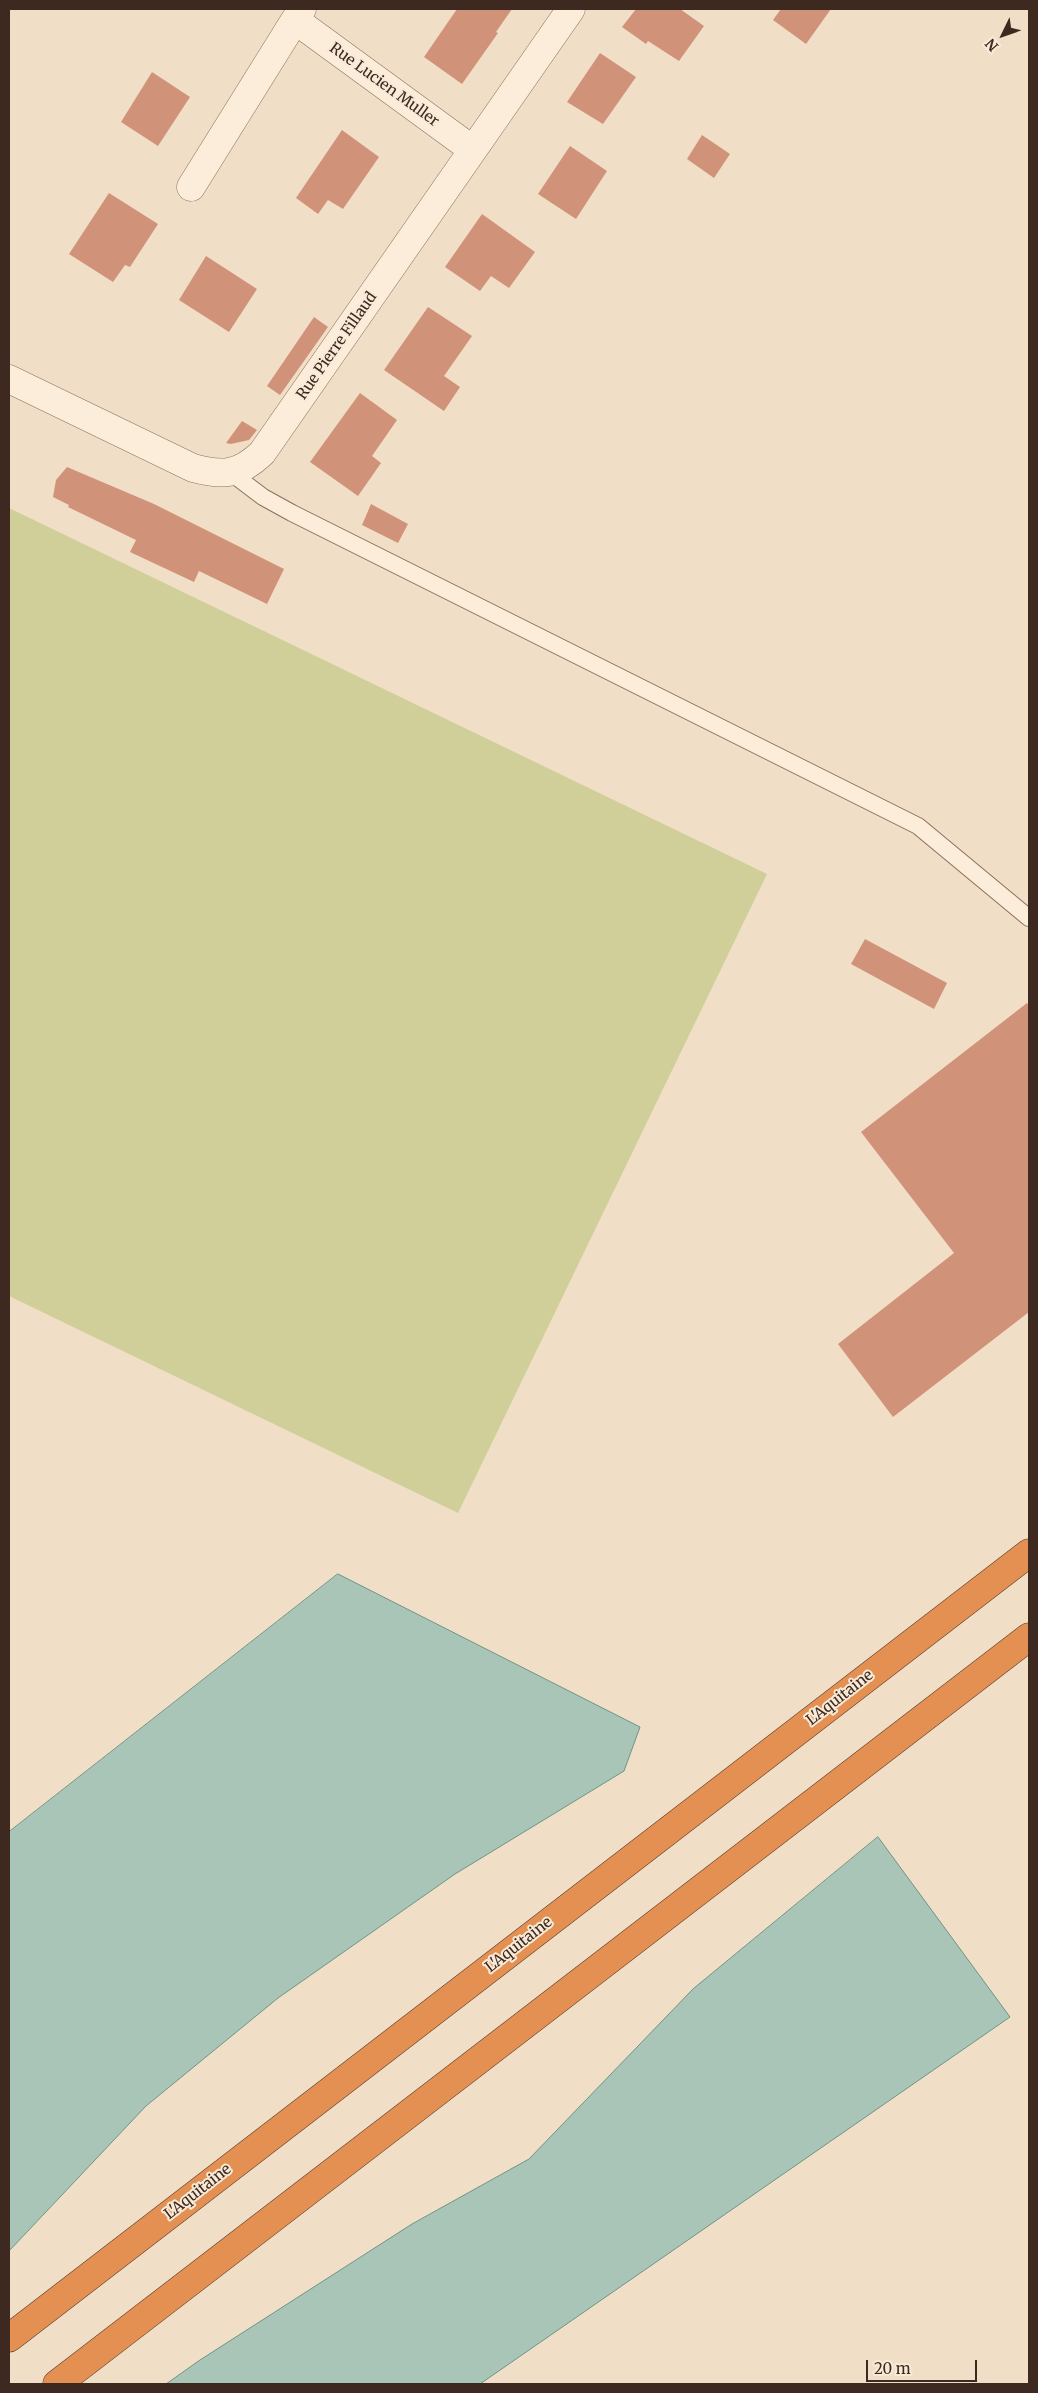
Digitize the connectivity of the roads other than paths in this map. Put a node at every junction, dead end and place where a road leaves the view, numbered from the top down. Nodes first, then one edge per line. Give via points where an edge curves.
1 (571, 9) edge
2 (299, 14) edge
3 (473, 150) junction
4 (191, 187) dead end
5 (9, 380) edge
6 (230, 472) junction
7 (1029, 918) edge
8 (1029, 1552) edge
9 (1029, 1637) edge
10 (9, 2338) edge
11 (57, 2384) edge

1 - 3 street, Rue Pierre Fillaud
2 - 3 street, Rue Lucien Muller
2 - 4 street, Rue Lucien Muller
3 - 6 street, Rue Pierre Fillaud via 262,453 248,466
5 - 6 street, Rue Pierre Fillaud via 193,468 214,473
6 - 7 lane via 263,497 292,513 918,826
8 - 10 highway, L'Aquitaine
9 - 11 highway

